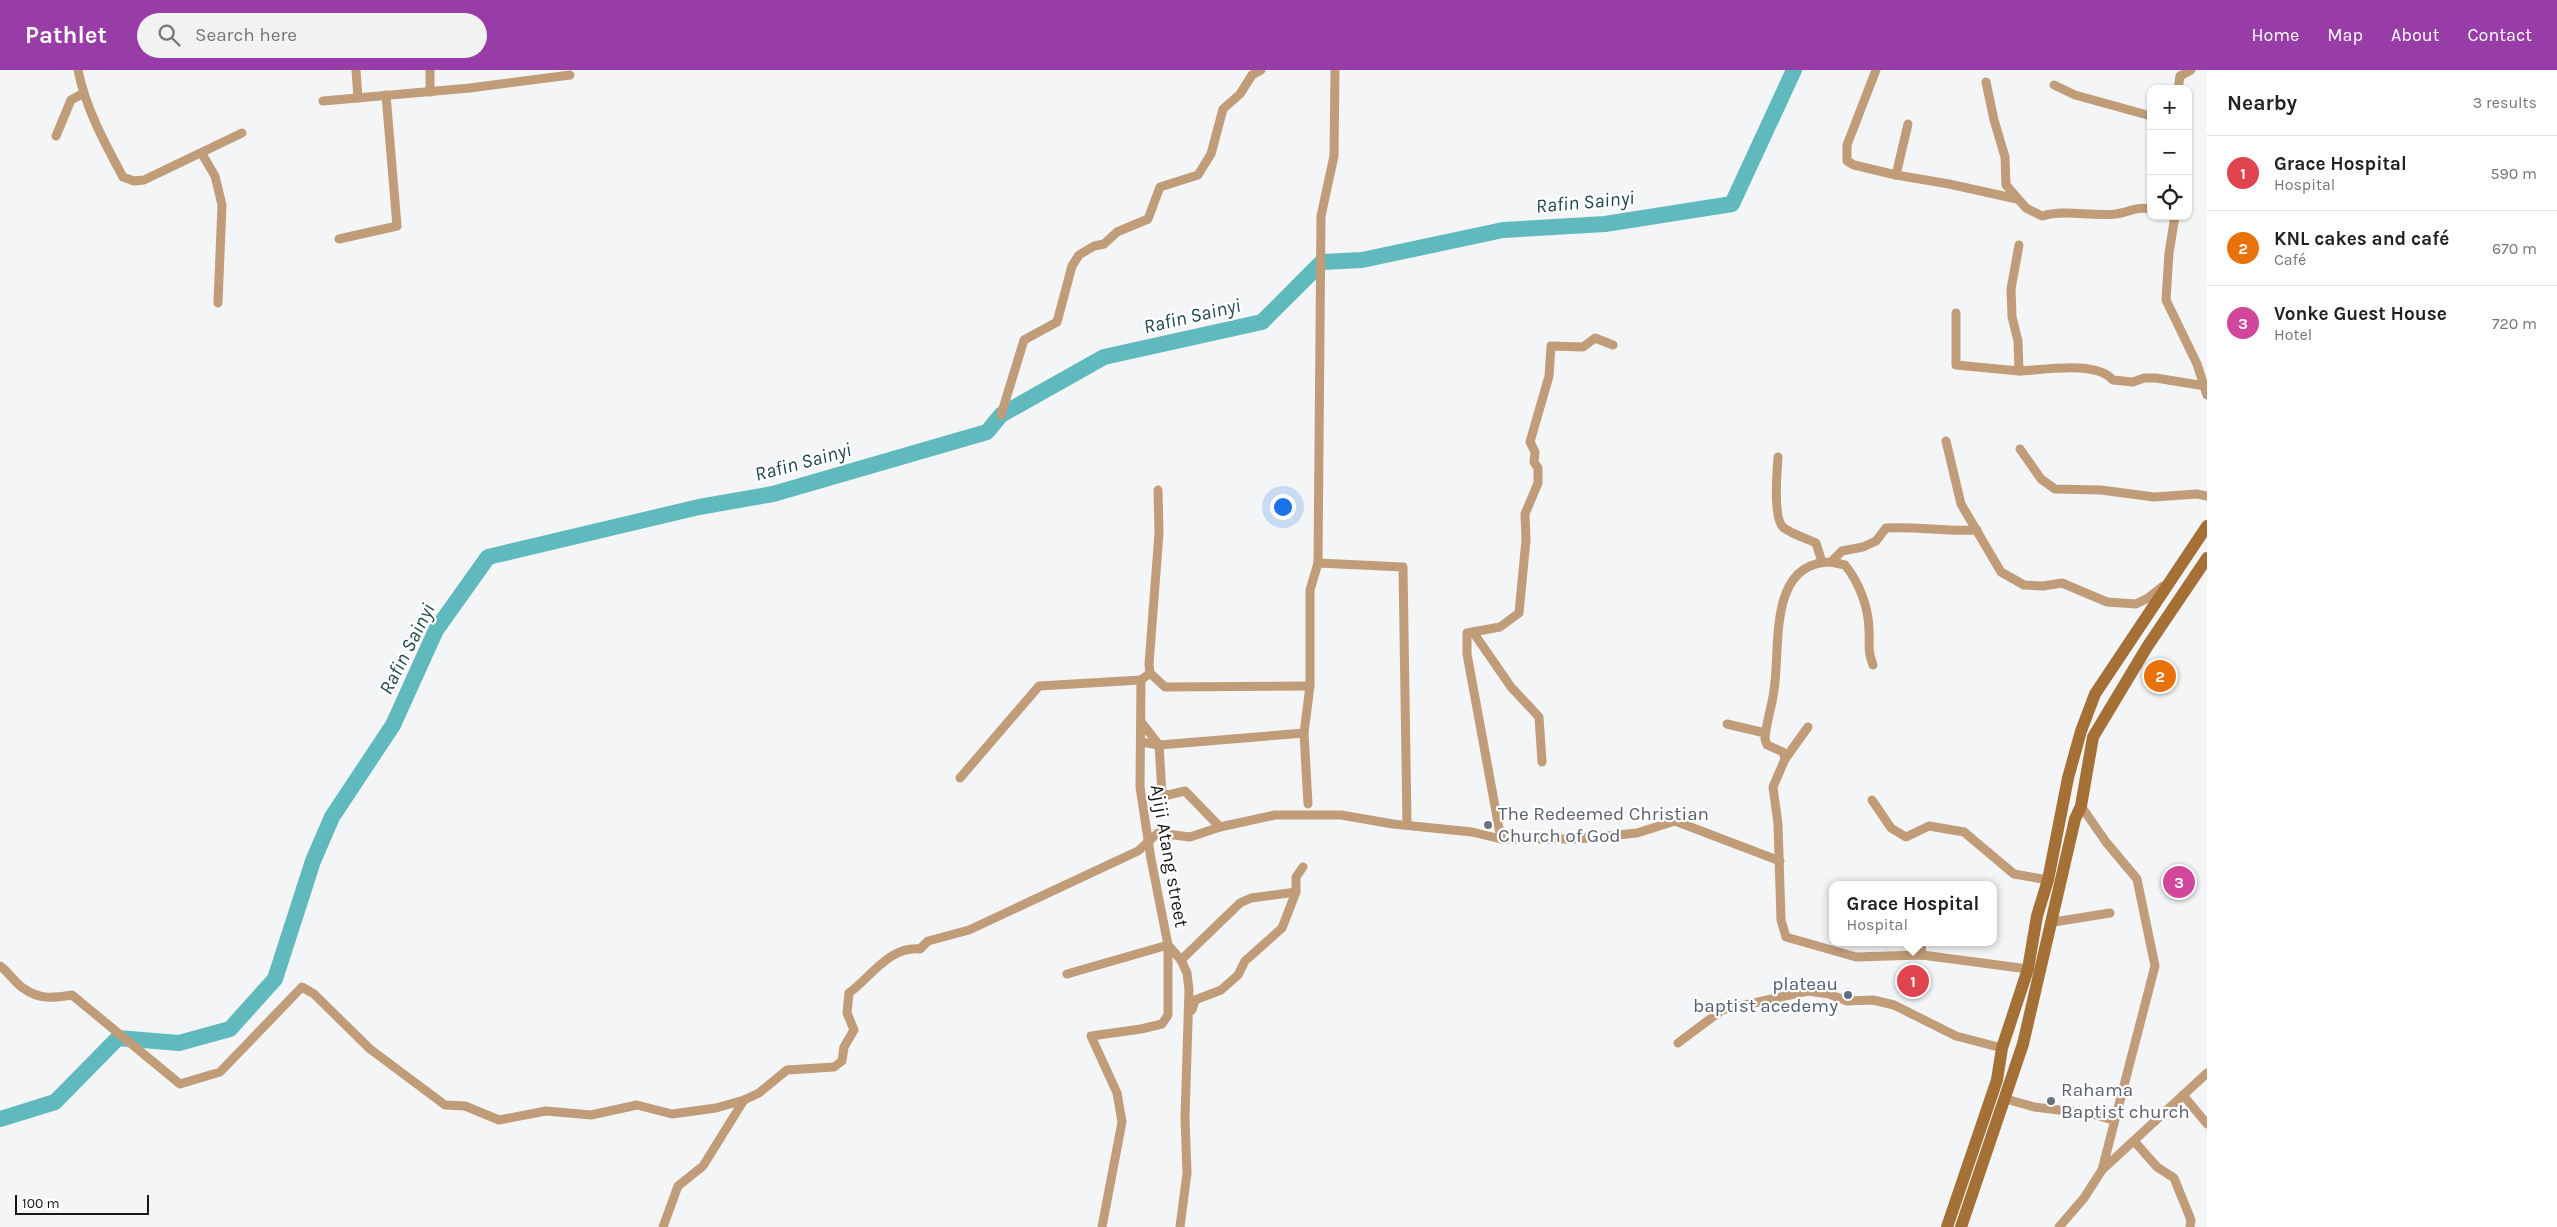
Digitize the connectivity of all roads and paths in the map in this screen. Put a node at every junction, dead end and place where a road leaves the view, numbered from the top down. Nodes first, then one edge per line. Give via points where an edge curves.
1 (78, 70) edge
2 (356, 70) edge
3 (430, 70) edge
4 (1261, 70) edge
5 (1335, 70) edge
6 (1876, 70) edge
7 (2191, 70) edge
8 (570, 75) dead end
9 (1986, 82) dead end
10 (2054, 85) dead end
11 (2179, 85) edge
12 (430, 92) junction
13 (82, 94) junction
14 (386, 95) junction
15 (358, 98) junction
16 (323, 101) dead end
17 (2147, 115) edge
18 (1908, 124) dead end
19 (242, 133) dead end
20 (56, 136) dead end
21 (202, 154) junction
22 (1896, 175) junction
23 (2018, 200) junction
24 (2147, 208) edge
25 (2174, 220) edge
26 (339, 239) dead end
27 (2019, 245) dead end
28 (218, 303) dead end
29 (1956, 313) dead end
30 (1613, 345) dead end
31 (2019, 371) junction
32 (2206, 391) edge
33 (1001, 415) dead end
34 (1946, 441) dead end
35 (2020, 449) dead end
36 (1778, 458) dead end
37 (1158, 490) dead end
38 (2207, 496) edge
39 (2207, 526) edge
40 (1977, 530) junction
41 (2206, 561) edge
42 (1826, 562) junction
43 (1318, 563) junction
44 (2170, 579) junction
45 (1473, 632) junction
46 (1874, 665) dead end
47 (1150, 673) junction
48 (1141, 680) junction
49 (1310, 686) junction
50 (1142, 723) junction
51 (1727, 724) dead end
52 (1808, 727) dead end
53 (1765, 732) junction
54 (1304, 733) junction
55 (1140, 742) junction
56 (1159, 746) junction
57 (1785, 759) junction
58 (1542, 762) dead end
59 (960, 778) dead end
60 (1872, 800) dead end
61 (1308, 804) dead end
62 (2080, 806) junction
63 (1407, 825) junction
64 (1220, 827) junction
65 (1501, 839) junction
66 (1149, 842) junction
67 (1780, 861) junction
68 (1303, 868) dead end
69 (2048, 880) junction
70 (1296, 892) junction
71 (2110, 913) dead end
72 (2054, 922) junction
73 (1168, 945) junction
74 (1921, 946) edge
75 (1922, 955) junction
76 (1181, 960) junction
77 (0, 966) edge
78 (2028, 969) junction
79 (1067, 974) dead end
80 (1188, 1022) junction
81 (1678, 1044) dead end
82 (2002, 1048) junction
83 (2207, 1073) edge
84 (2183, 1095) junction
85 (2006, 1099) junction
86 (744, 1100) junction
87 (2113, 1120) junction
88 (2207, 1124) edge
89 (2134, 1142) junction
90 (2102, 1170) junction
91 (663, 1227) edge
92 (1102, 1227) edge
93 (1180, 1227) edge
94 (1948, 1227) edge
95 (1962, 1227) edge
96 (2059, 1227) edge
97 (2190, 1227) edge

1 - 13 street
2 - 15 street
3 - 12 street
4 - 33 street via 1252,75 1240,94 1223,109 1211,154 1198,175 1160,187 1148,219 1116,232 1104,244 1094,246 1079,256 1072,266 1057,322 1024,340
5 - 43 street via 1334,156 1321,216
6 - 22 street via 1847,145 1847,160 1854,166
7 - 11 street via 2180,76
8 - 12 street
9 - 23 street via 2005,157 2006,185
10 - 17 street via 2075,95
12 - 14 street
13 - 20 street via 71,100
13 - 21 street via 123,177 144,180
14 - 15 street
14 - 26 street via 396,226
15 - 16 street
18 - 22 street
19 - 21 street
21 - 28 street via 215,176 222,205
22 - 23 street
23 - 24 street via 2042,216 2052,213 2118,214
25 - 32 street via 2166,300 2181,327
27 - 31 street via 2011,290
29 - 31 street via 1956,365
30 - 45 street via 1596,338 1583,347 1551,346 1548,376 1530,442 1535,452 1538,483 1525,514 1526,540 1519,613 1500,627
31 - 32 street via 2088,368 2114,380 2133,382 2156,378
34 - 40 street via 1961,504
35 - 38 street via 2041,479 2054,490 2101,490 2154,497
36 - 42 street via 1774,494 1780,521 1783,527 1816,543
37 - 47 street via 1160,533
39 - 44 main road
40 - 42 street via 1950,532 1914,527 1886,528 1876,542 1842,551
40 - 44 street via 2001,572 2024,585 2062,583 2107,602 2136,604
41 - 62 main road via 2152,639 2093,736
42 - 46 street via 1845,565 1855,577 1870,630 1867,649
42 - 53 street via 1801,571 1782,603 1774,690
43 - 49 street via 1310,590
43 - 63 street via 1403,567
44 - 69 main road via 2094,694 2068,778
45 - 58 street via 1511,687 1538,717
45 - 65 street via 1467,633 1467,654
47 - 48 street
47 - 49 street via 1165,687
48 - 50 street, Ajiji Atang street
48 - 59 street via 1039,686
49 - 54 street
50 - 55 street, Ajiji Atang street
50 - 56 street
51 - 53 street
52 - 57 street
53 - 57 street via 1767,745 1783,752
54 - 56 street
54 - 61 street
55 - 56 street
55 - 66 street, Ajiji Atang street via 1140,787
56 - 64 street via 1162,793 1186,791
57 - 67 street via 1773,787
60 - 69 street via 1898,834 1906,837 1929,826 1964,832 2014,874
62 - 72 main road
62 - 87 street via 2137,879 2155,966
63 - 64 street via 1341,815 1275,815
63 - 65 street via 1472,832
64 - 66 street via 1190,837 1158,833
65 - 67 street via 1578,839 1637,833 1675,821
66 - 73 street, Ajiji Atang street
66 - 86 street via 1138,851 969,930 928,940 920,949 910,948 875,966 864,982 849,992 847,1012 854,1030 844,1047 842,1061 834,1067 787,1070
67 - 75 street via 1781,920 1786,937 1856,957
68 - 70 street via 1296,877
69 - 78 main road via 2037,916
70 - 76 street via 1250,898 1240,903
70 - 80 street via 1282,928 1244,962 1238,975 1221,990 1195,1000
71 - 72 street
72 - 85 main road
73 - 76 street, Ajiji Atang street
73 - 79 street
73 - 92 street via 1168,1015 1162,1024 1091,1036 1117,1094 1122,1122
74 - 75 street
75 - 78 street
76 - 80 street, Ajiji Atang street via 1187,973
77 - 86 street via 22,988 49,999 72,994 180,1084 220,1072 302,987 314,994 370,1049 446,1105 465,1106 499,1120 546,1111 591,1115 637,1105 672,1114 716,1108
78 - 82 main road
80 - 93 street, Ajiji Atang street via 1184,1118 1187,1173
81 - 82 street via 1722,1010 1808,991 1847,1001 1874,1000 1894,1005 1956,1036
82 - 94 main road via 1997,1080
83 - 84 street
84 - 88 street
84 - 89 street
85 - 87 street
85 - 95 main road
86 - 91 street via 703,1166 678,1186
87 - 90 street
89 - 90 street
89 - 97 street via 2157,1167 2174,1178 2191,1220
90 - 96 street

